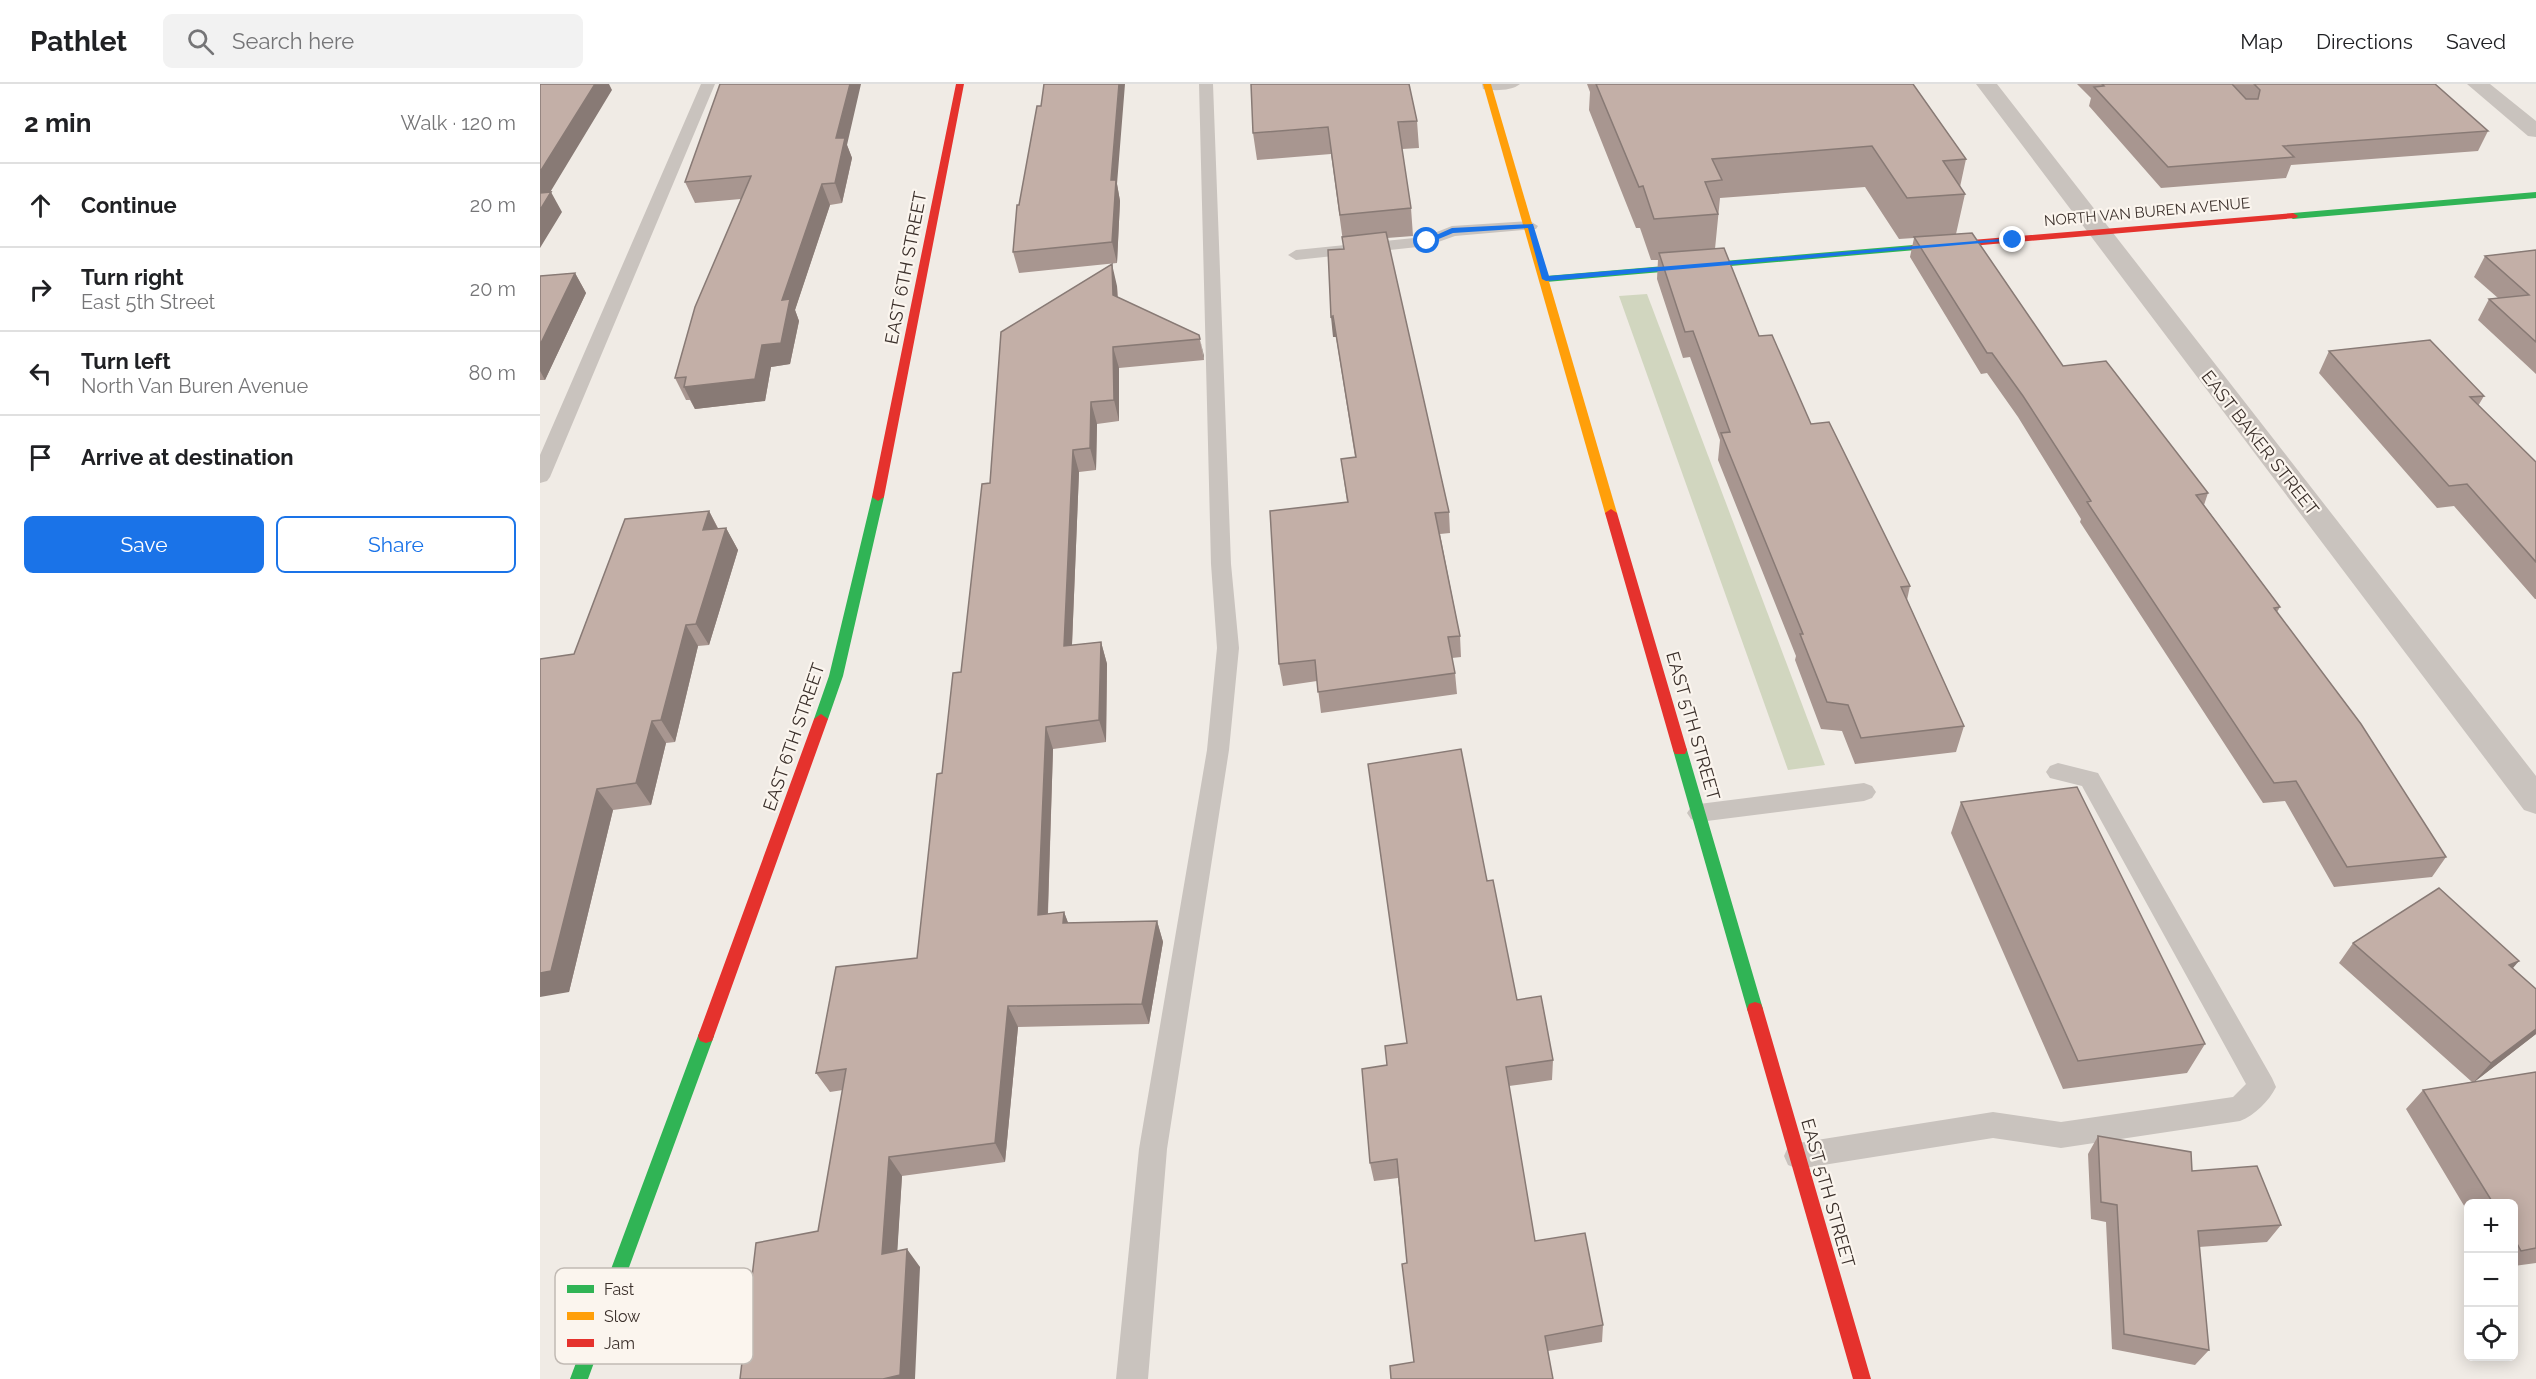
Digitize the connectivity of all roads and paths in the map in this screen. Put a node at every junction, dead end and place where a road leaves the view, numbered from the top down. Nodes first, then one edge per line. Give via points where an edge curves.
1 (708, 84) edge
2 (960, 84) edge
3 (1206, 84) edge
4 (1513, 84) edge
5 (1986, 84) edge
6 (2477, 84) edge
7 (1488, 85) edge
8 (2536, 131) edge
9 (2536, 195) edge
10 (1530, 226) junction
11 (2097, 233) junction
12 (1296, 255) dead end
13 (1546, 279) junction
14 (540, 477) edge
15 (2058, 772) dead end
16 (1864, 792) dead end
17 (2536, 801) edge
18 (1700, 813) junction
19 (1798, 1156) junction
20 (620, 1268) edge
21 (585, 1364) edge
22 (579, 1379) edge
23 (1132, 1379) edge
24 (1863, 1379) edge

1 - 14 lane
2 - 20 street, EAST 6TH STREET via 889,452 836,676
3 - 23 lane via 1221,564 1228,648 1218,750 1153,1149
4 - 7 lane
5 - 11 street, EAST BAKER STREET
6 - 8 street
7 - 10 street, EAST 5TH STREET
9 - 11 street, NORTH VAN BUREN AVENUE
10 - 12 lane via 1452,231 1427,241
10 - 13 street, EAST 5TH STREET
11 - 13 street, NORTH VAN BUREN AVENUE
11 - 17 street, EAST BAKER STREET
13 - 18 street, EAST 5TH STREET
15 - 19 lane via 2090,779 2262,1087 2240,1108 2061,1135 1993,1125
16 - 18 lane
18 - 19 street, EAST 5TH STREET
19 - 24 street, EAST 5TH STREET
21 - 22 street, EAST 6TH STREET

